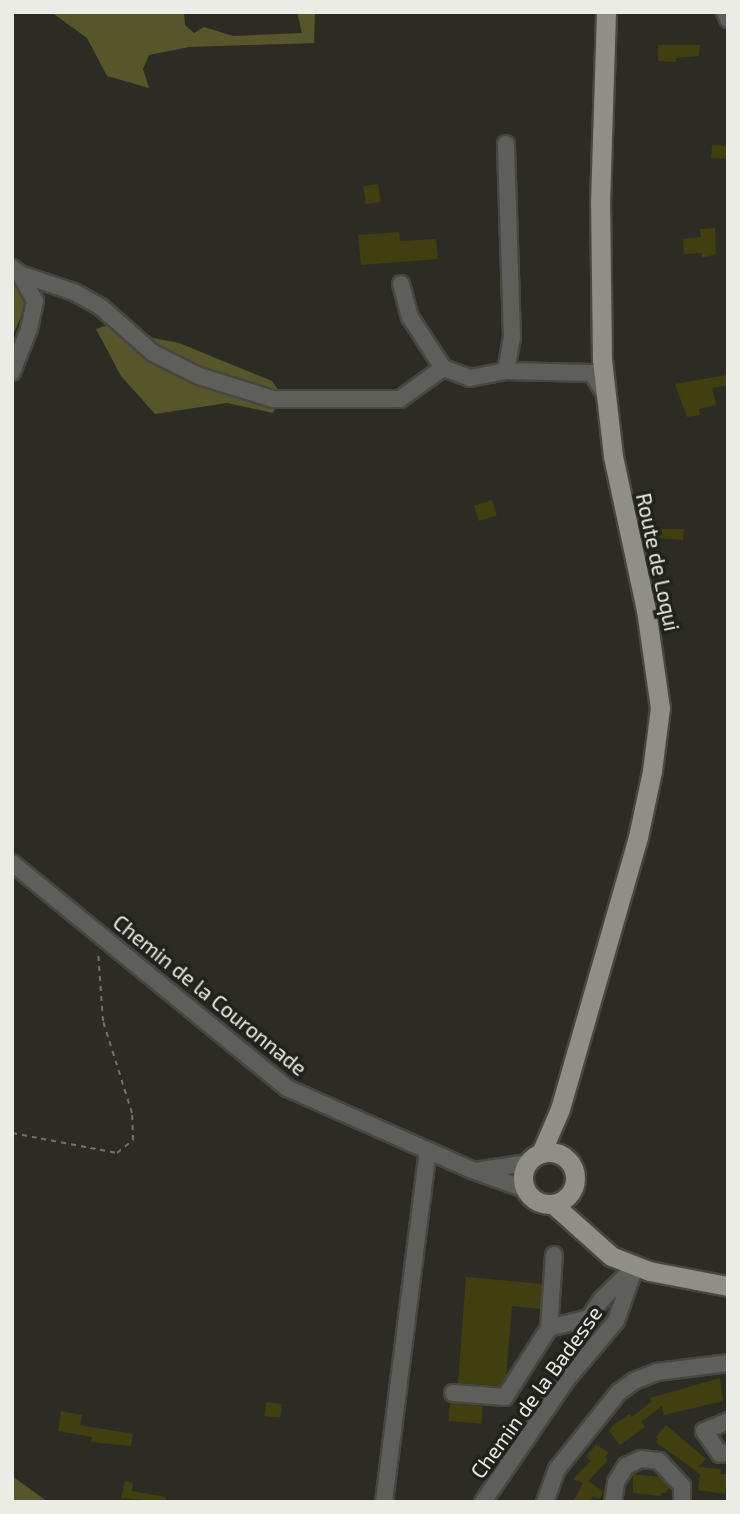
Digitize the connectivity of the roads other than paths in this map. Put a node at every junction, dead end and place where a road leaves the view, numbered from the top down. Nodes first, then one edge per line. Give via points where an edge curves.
1 (606, 12) edge
2 (725, 12) edge
3 (728, 19) edge
4 (506, 144) dead end
5 (16, 271) edge
6 (401, 284) dead end
7 (443, 368) junction
8 (506, 371) junction
9 (12, 372) edge
10 (604, 392) junction
11 (12, 863) edge
12 (560, 1109) junction
13 (428, 1151) junction
14 (534, 1158) junction
15 (567, 1158) junction
16 (472, 1170) junction
17 (525, 1189) junction
18 (574, 1189) junction
19 (554, 1205) junction
20 (594, 1240) junction
21 (554, 1255) dead end
22 (635, 1267) junction
23 (728, 1286) edge
24 (549, 1328) junction
25 (728, 1363) edge
26 (453, 1393) dead end
27 (728, 1422) edge
28 (728, 1452) edge
29 (384, 1502) edge
30 (483, 1502) edge
31 (545, 1502) edge
32 (612, 1502) edge
33 (682, 1502) edge

1 - 10 main road, Route de Loqui via 600,203
2 - 3 street
4 - 8 street via 512,337
5 - 7 street via 101,307 153,353 200,376 273,400 400,399
5 - 9 street via 35,301 17,368
6 - 7 street via 410,317
7 - 8 street via 470,378
8 - 10 street via 592,373
10 - 12 main road, Route de Loqui via 660,708 638,837
11 - 13 street, Chemin de la Couronnade via 287,1088
12 - 14 main road, Route de Loqui
12 - 15 main road, Route de Loqui
13 - 16 street, Chemin de la Couronnade
13 - 29 street
14 - 15 main road via 551,1152
14 - 16 street, Chemin de la Couronnade via 505,1169
14 - 17 main road via 523,1172
15 - 18 main road via 575,1172
16 - 17 street, Chemin de la Couronnade
17 - 19 main road via 537,1202
18 - 19 main road
18 - 20 main road
19 - 20 main road
20 - 22 main road via 611,1256
21 - 24 street
22 - 23 main road
22 - 24 street via 589,1318
22 - 30 street, Chemin de la Badesse via 615,1321 567,1379
24 - 26 street via 505,1397
25 - 31 street via 657,1372 619,1392 556,1469
27 - 28 street via 704,1431 720,1454
32 - 33 street via 616,1482 626,1466 641,1459 659,1461 682,1486

